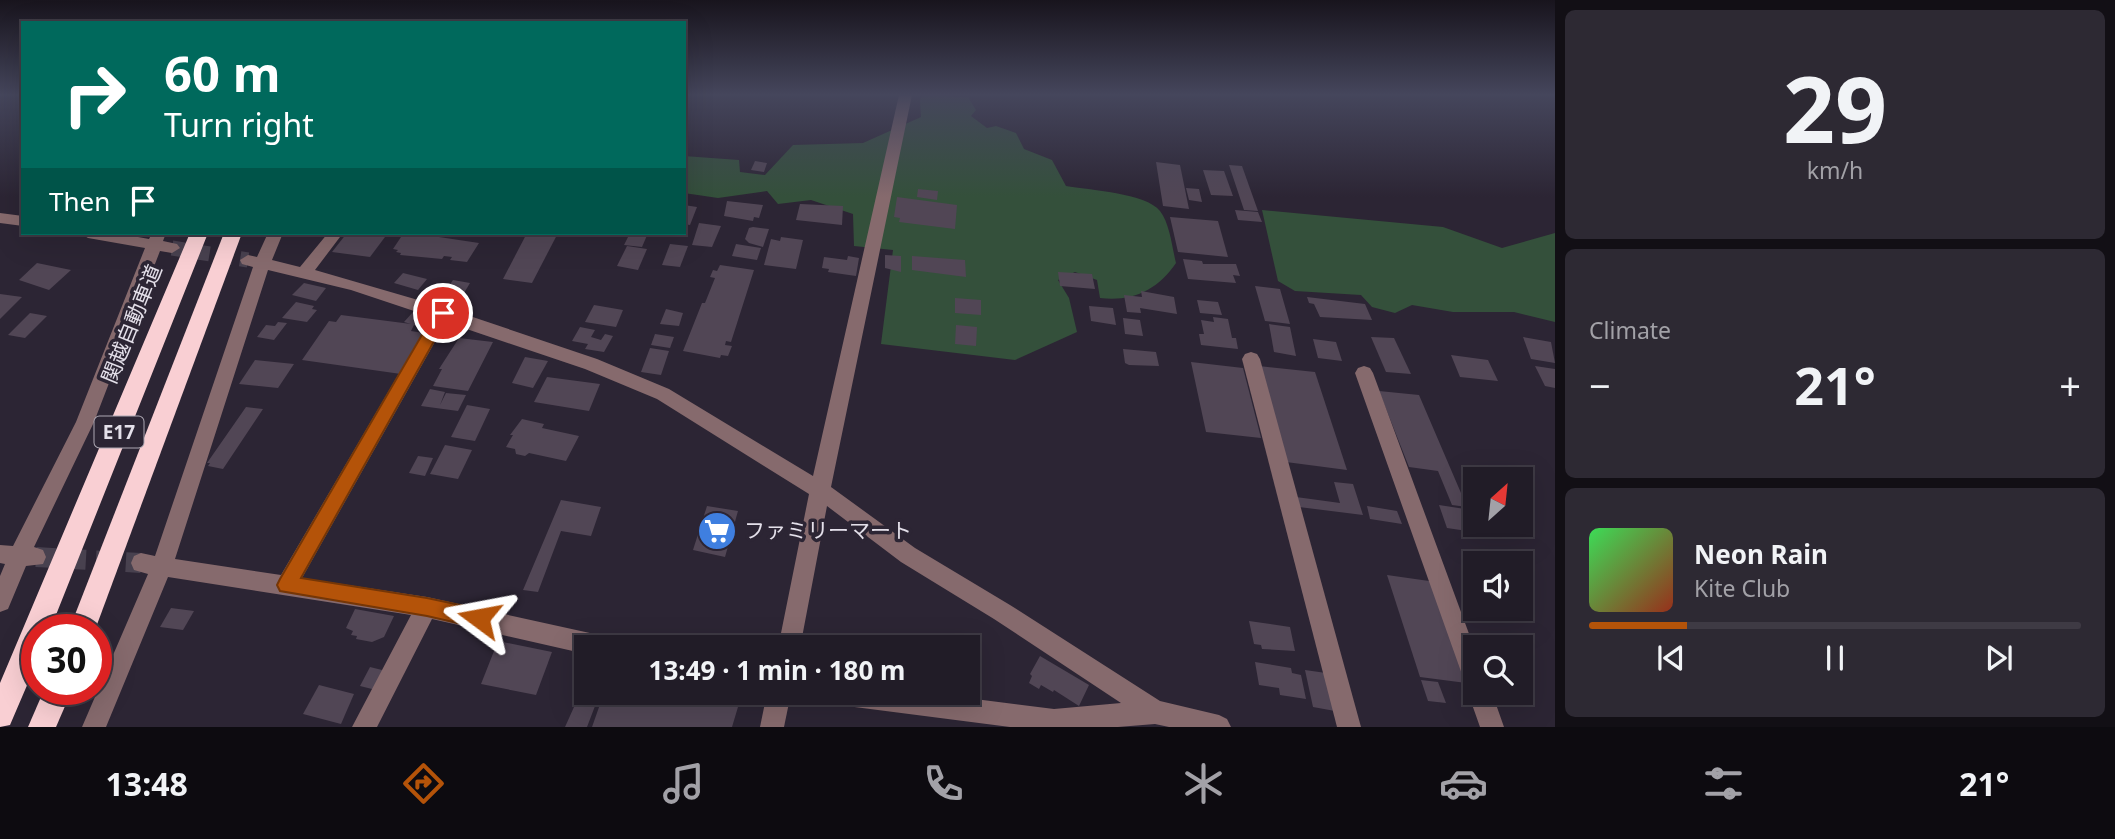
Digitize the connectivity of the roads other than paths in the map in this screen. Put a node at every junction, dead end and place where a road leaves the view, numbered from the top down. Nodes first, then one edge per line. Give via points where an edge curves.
1 (899, 129) edge
2 (0, 218) edge
3 (21, 221) edge
4 (105, 235) edge
5 (198, 235) edge
6 (232, 235) edge
7 (274, 235) edge
8 (335, 235) edge
9 (163, 242) edge
10 (255, 261) junction
11 (305, 271) junction
12 (443, 313) junction
13 (1251, 359) dead end
14 (1364, 373) dead end
15 (820, 490) junction
16 (18, 556) edge
17 (151, 564) junction
18 (287, 585) junction
19 (0, 602) edge
20 (427, 607) junction
21 (44, 614) edge
22 (88, 614) edge
23 (792, 635) edge
24 (574, 640) edge
25 (1463, 648) edge
26 (21, 667) edge
27 (52, 705) edge
28 (777, 705) edge
29 (922, 705) edge
30 (1484, 705) edge
31 (0, 715) edge
32 (1145, 717) edge
33 (1054, 724) edge
34 (42, 727) edge
35 (94, 727) edge
36 (364, 727) edge
37 (772, 727) edge
38 (1219, 727) edge
39 (1349, 727) edge
40 (1492, 727) edge

1 - 15 street
2 - 3 street
4 - 9 street
5 - 21 highway, 関越自動車道 / E17
6 - 22 highway, E17
7 - 10 street
8 - 11 street
9 - 16 street via 85,422
10 - 11 street
10 - 17 street
11 - 12 street
12 - 15 street via 663,394
12 - 18 street
13 - 39 street
14 - 25 street
15 - 23 street
15 - 32 street via 908,555 1002,612
16 - 19 street
17 - 18 street
17 - 35 street
18 - 20 street
20 - 24 street
20 - 36 street
26 - 31 highway, 関越自動車道 / E17
27 - 34 highway
28 - 37 street
29 - 33 street
30 - 40 street
32 - 33 street
32 - 38 street

